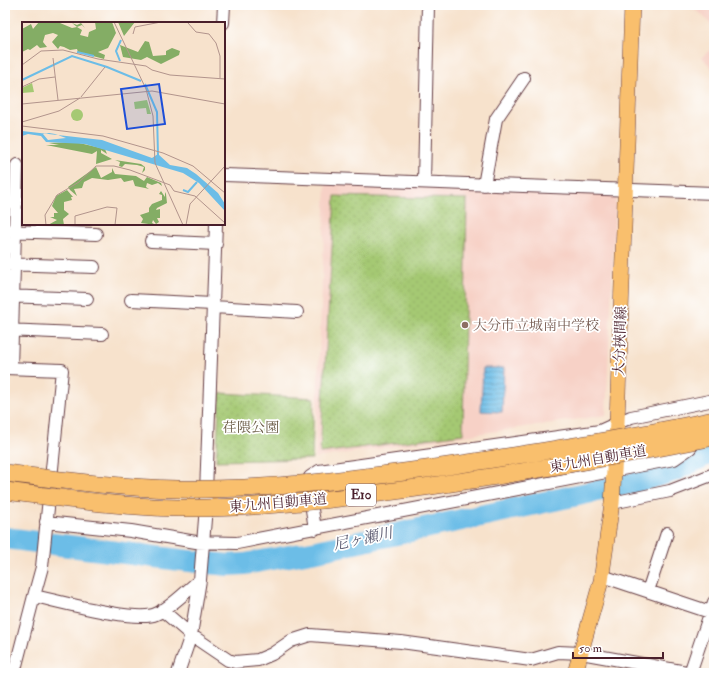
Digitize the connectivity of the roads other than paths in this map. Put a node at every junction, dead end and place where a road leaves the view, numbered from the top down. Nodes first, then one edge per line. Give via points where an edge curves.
1 (224, 5) edge
2 (428, 5) edge
3 (632, 5) edge
4 (223, 22) edge
5 (524, 78) dead end
6 (15, 165) edge
7 (225, 175) edge
8 (424, 182) junction
9 (484, 185) junction
10 (626, 190) junction
11 (714, 192) edge
12 (216, 225) edge
13 (10, 231) edge
14 (96, 234) dead end
15 (151, 241) dead end
16 (216, 244) junction
17 (9, 264) edge
18 (94, 267) dead end
19 (9, 296) edge
20 (87, 299) dead end
21 (131, 300) dead end
22 (213, 305) junction
23 (297, 312) dead end
24 (8, 330) edge
25 (102, 334) dead end
26 (8, 368) edge
27 (714, 400) edge
28 (714, 420) edge
29 (618, 422) junction
30 (714, 437) edge
31 (614, 471) junction
32 (5, 473) edge
33 (714, 474) edge
34 (5, 491) edge
35 (612, 503) junction
36 (46, 522) junction
37 (315, 529) junction
38 (666, 533) dead end
39 (203, 543) junction
40 (602, 576) junction
41 (200, 580) junction
42 (648, 591) junction
43 (34, 596) junction
44 (712, 607) edge
45 (162, 610) junction
46 (191, 635) junction
47 (581, 652) junction
48 (14, 673) edge
49 (178, 673) edge
50 (575, 673) edge
51 (691, 673) edge

1 - 4 street
2 - 8 street
3 - 10 main road, 大分挾間線
5 - 9 street via 496,119
6 - 13 street
7 - 8 street
8 - 9 street
9 - 10 street
10 - 11 street
10 - 29 main road, 大分挾間線
12 - 16 street
13 - 14 street
13 - 17 street
15 - 16 street
16 - 22 street
17 - 18 street
17 - 19 street
19 - 20 street
19 - 24 street
21 - 22 street
22 - 23 street
22 - 39 street
24 - 25 street
24 - 26 street
26 - 36 street via 62,370
27 - 29 street via 656,411
28 - 31 street via 690,448 674,459
28 - 32 highway, 東九州自動車道 / E10, bridge via 523,455 377,476 230,489 86,484
29 - 31 main road, 大分挾間線
29 - 37 street via 600,431 319,471 310,477 308,484
30 - 34 highway, 東九州自動車道 / E10, bridge via 526,472 379,493 269,505 142,506
31 - 35 main road, 大分挾間線
31 - 37 street
33 - 35 street via 670,491
35 - 40 main road, 大分挾間線
36 - 39 street via 131,531
36 - 43 street via 42,567
37 - 39 street via 238,543
38 - 42 street
39 - 41 street
40 - 42 street
40 - 47 main road, 大分挾間線
41 - 45 street
41 - 46 street
42 - 44 street
43 - 45 street via 134,616 151,616
43 - 48 street
44 - 51 street
45 - 46 street
46 - 47 street via 235,662 258,660 272,654 291,640 310,635 401,642 531,660 558,652
46 - 49 street
47 - 50 main road, 大分挾間線
47 - 51 street

